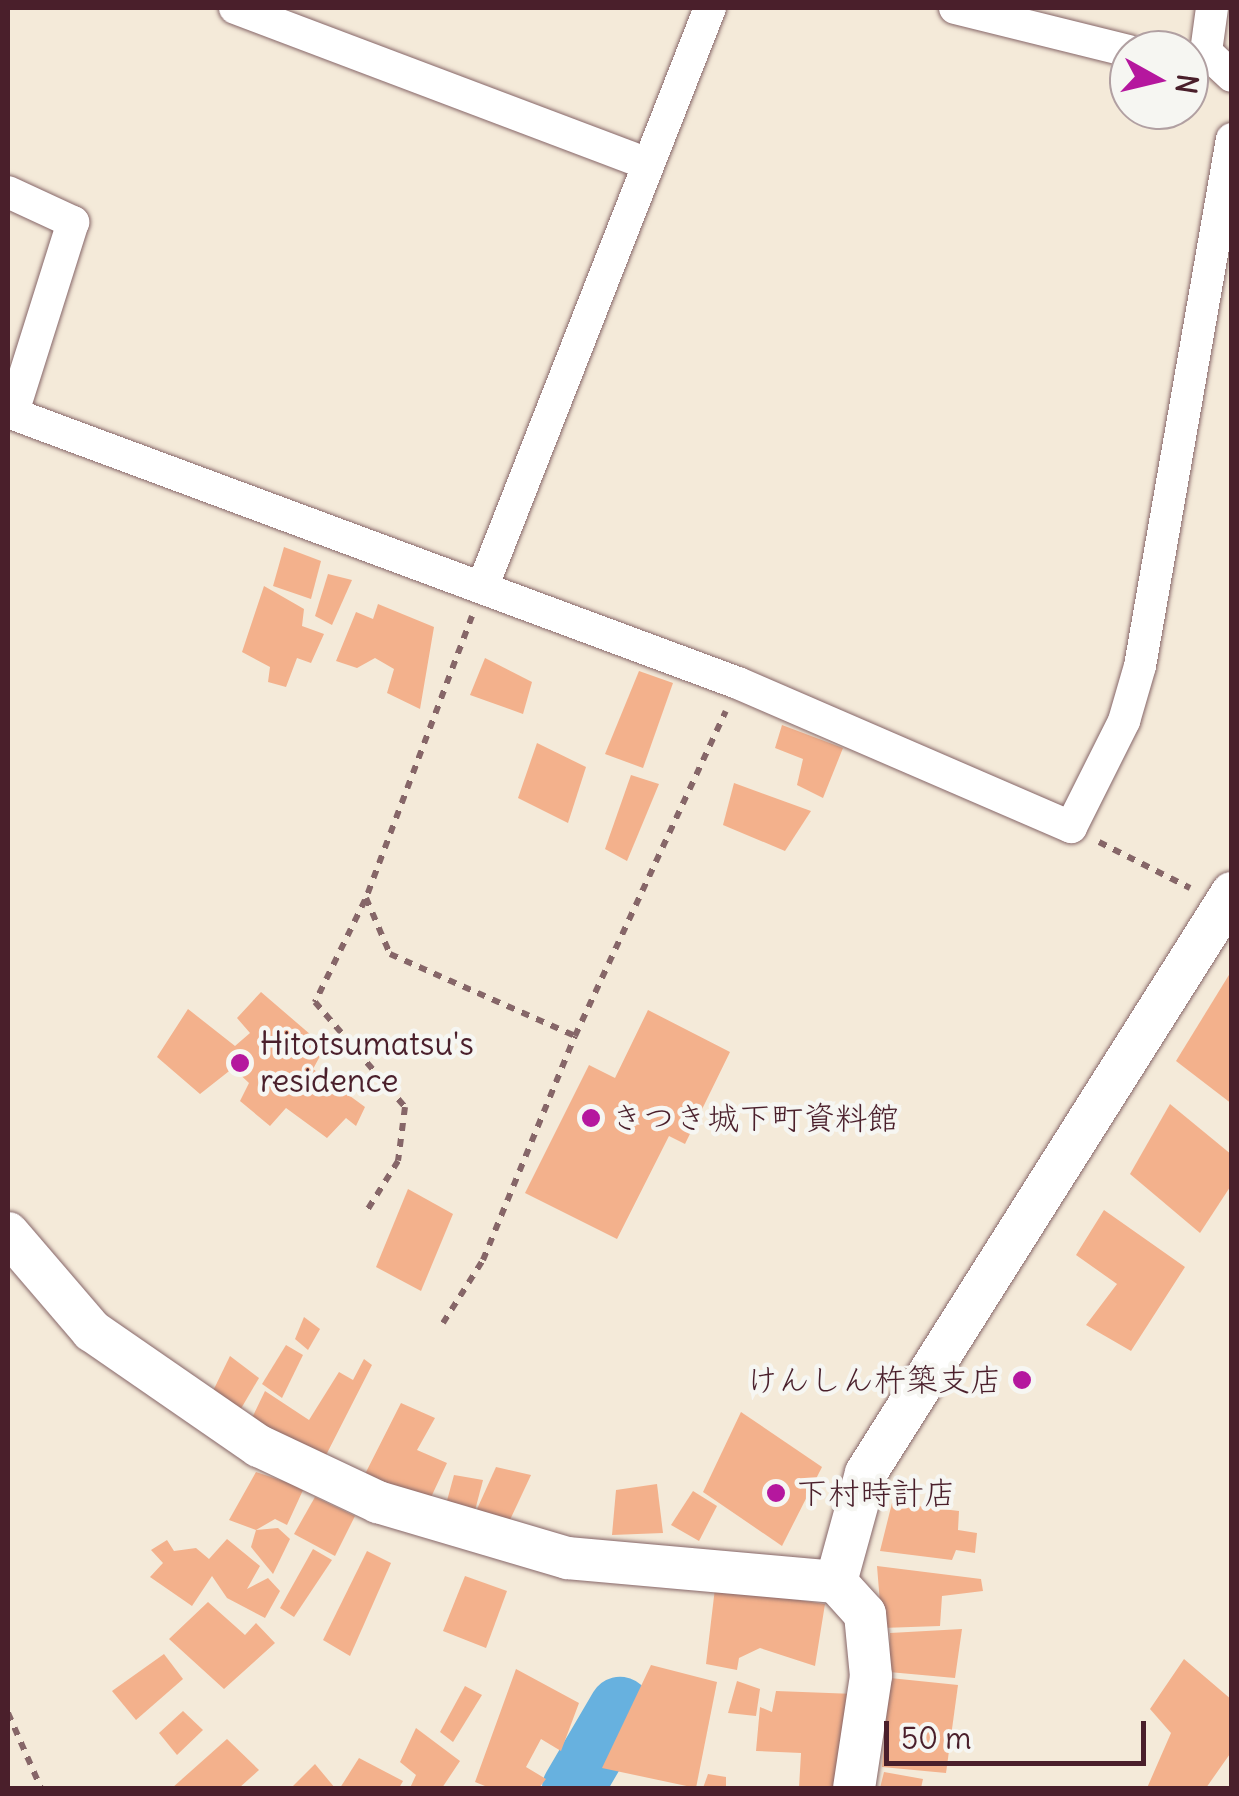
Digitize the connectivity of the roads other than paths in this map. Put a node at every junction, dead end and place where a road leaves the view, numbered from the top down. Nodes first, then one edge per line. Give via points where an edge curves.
1 (235, 8) edge
2 (710, 8) edge
3 (954, 8) edge
4 (1109, 46) edge
5 (1209, 63) edge
6 (1232, 76) edge
7 (1232, 139) edge
8 (647, 164) junction
9 (8, 192) edge
10 (10, 412) edge
11 (482, 588) junction
12 (1228, 899) edge
13 (8, 1233) edge
14 (836, 1582) junction
15 (854, 1788) edge

1 - 8 street
2 - 8 street
3 - 4 street
5 - 6 street
7 - 11 street via 1140,666 1124,720 1071,827 738,682
8 - 11 street
9 - 10 street via 73,222
10 - 11 street
12 - 14 street via 866,1473
13 - 14 street via 92,1332 258,1446 378,1502 567,1558
14 - 15 street via 864,1614 871,1676

